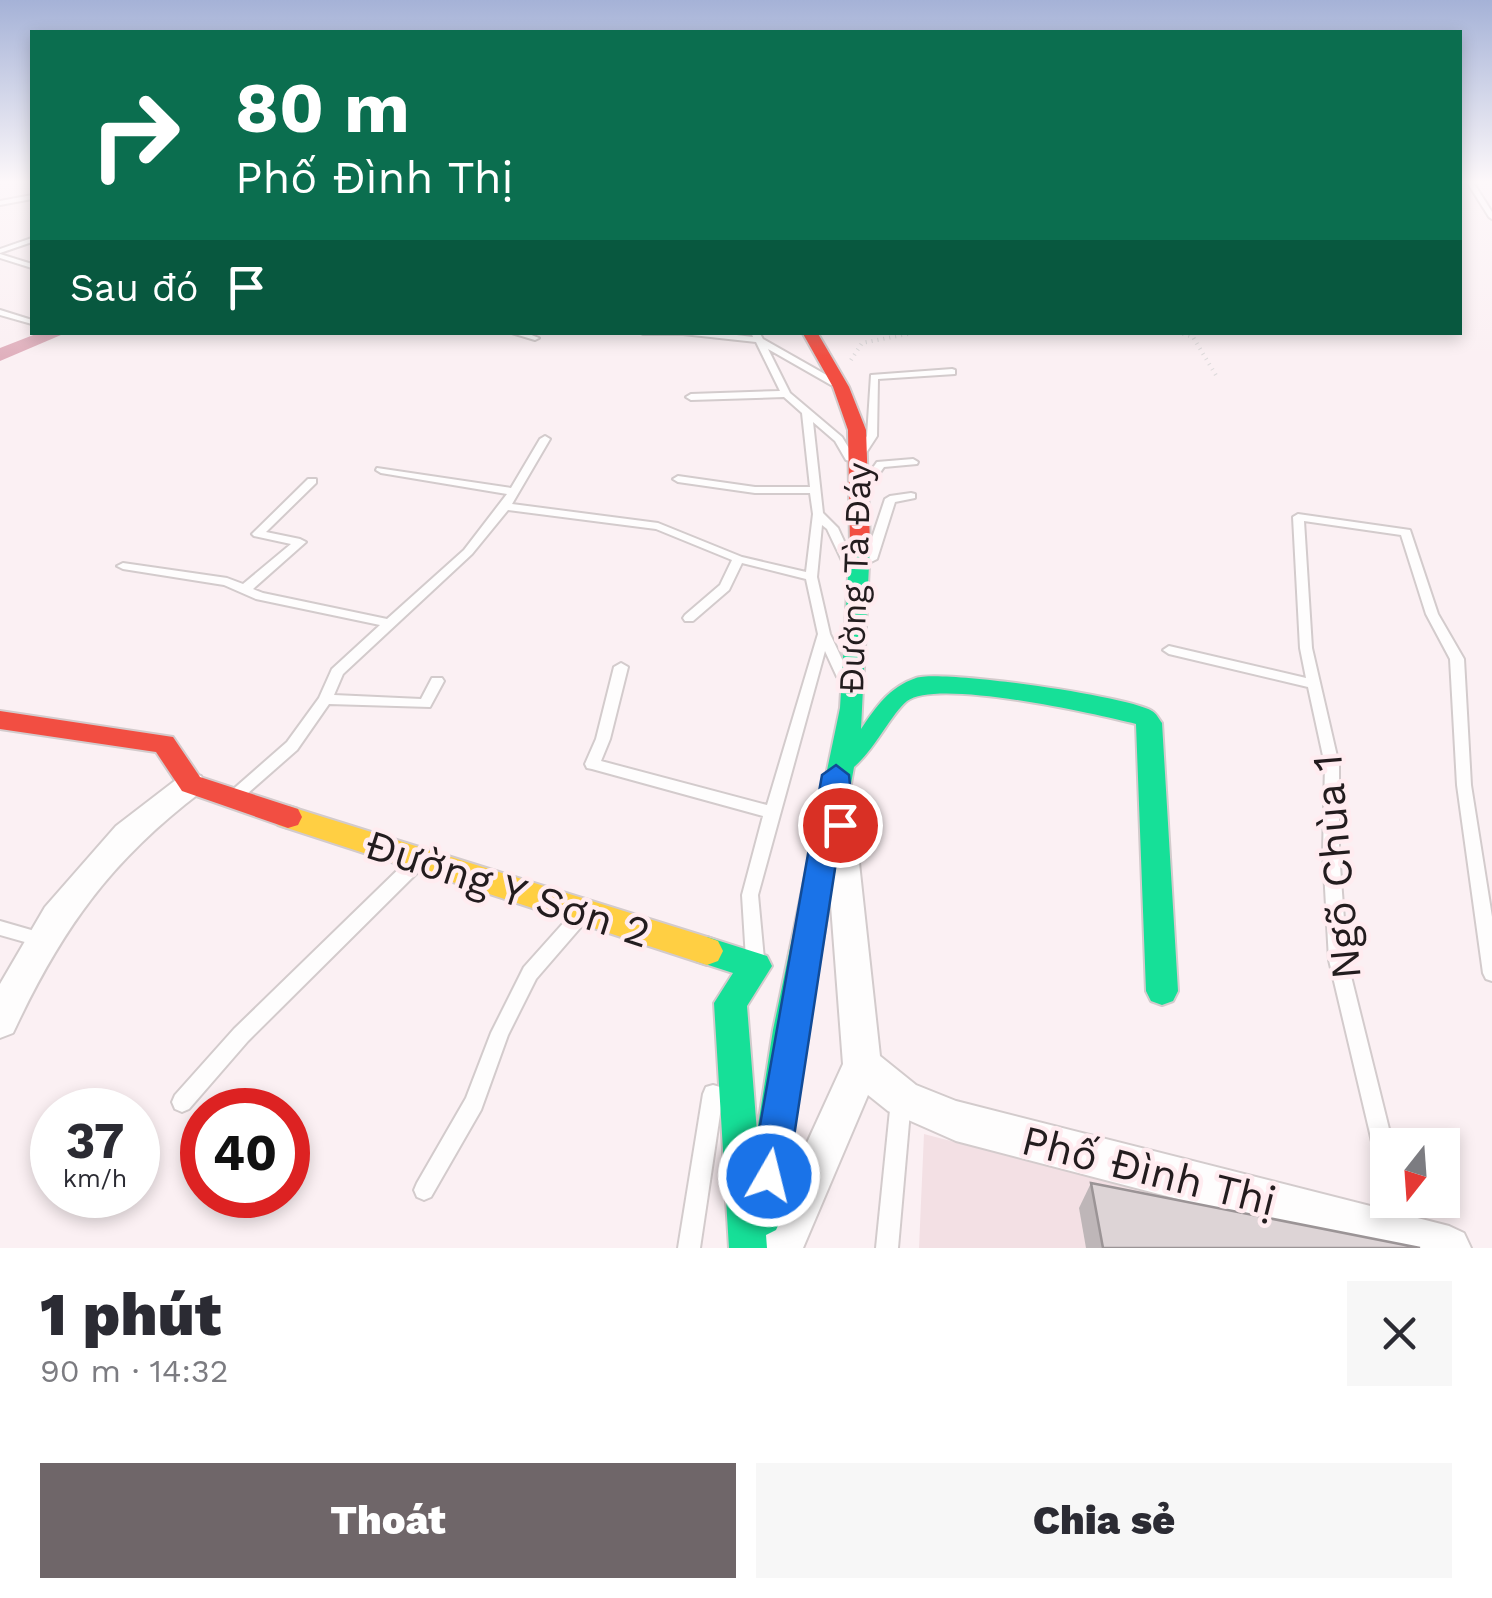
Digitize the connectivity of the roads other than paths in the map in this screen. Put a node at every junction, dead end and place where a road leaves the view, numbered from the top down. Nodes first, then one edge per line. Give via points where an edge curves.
1 (30, 241) edge
2 (0, 254) edge
3 (30, 265) edge
4 (0, 312) edge
5 (30, 321) edge
6 (524, 335) edge
7 (811, 335) edge
8 (757, 336) edge
9 (535, 338) dead end
10 (952, 372) dead end
11 (836, 379) junction
12 (786, 394) junction
13 (691, 397) dead end
14 (807, 413) junction
15 (545, 439) dead end
16 (860, 459) junction
17 (913, 462) dead end
18 (382, 470) dead end
19 (678, 479) dead end
20 (312, 482) dead end
21 (816, 490) junction
22 (510, 491) junction
23 (911, 496) dead end
24 (857, 500) junction
25 (505, 506) junction
26 (818, 514) junction
27 (738, 558) junction
28 (123, 566) dead end
29 (811, 577) junction
30 (861, 584) junction
31 (245, 589) junction
32 (689, 618) dead end
33 (388, 623) junction
34 (824, 634) junction
35 (1169, 650) dead end
36 (620, 666) dead end
37 (437, 681) dead end
38 (1313, 684) junction
39 (326, 699) junction
40 (852, 708) junction
41 (0, 720) edge
42 (837, 771) junction
43 (191, 784) junction
44 (233, 798) junction
45 (772, 812) junction
46 (418, 861) junction
47 (583, 913) junction
48 (0, 928) edge
49 (38, 939) junction
50 (756, 966) junction
51 (1492, 973) edge
52 (1162, 991) dead end
53 (730, 1003) junction
54 (0, 1020) edge
55 (862, 1065) junction
56 (194, 1088) edge
57 (902, 1098) junction
58 (1379, 1128) edge
59 (424, 1190) dead end
60 (1370, 1211) edge
61 (1401, 1218) edge
62 (781, 1245) edge
63 (689, 1248) edge
64 (748, 1248) edge
65 (887, 1248) edge
66 (1449, 1248) edge

1 - 2 lane
2 - 3 lane
4 - 5 lane
6 - 9 lane
7 - 11 street, Đường Tà Đáy
8 - 11 lane
8 - 12 lane
10 - 16 lane via 874,377 872,436
11 - 16 street, Đường Tà Đáy
12 - 13 lane
12 - 14 lane
14 - 16 lane
14 - 21 lane
15 - 22 lane
16 - 24 street, Đường Tà Đáy
17 - 24 lane via 881,464
18 - 22 lane
19 - 21 lane
20 - 31 lane via 258,534 300,542
21 - 26 lane
22 - 25 lane
23 - 30 lane via 890,499 884,509
24 - 30 street, Đường Tà Đáy
25 - 27 lane via 658,526
25 - 33 lane via 468,552
26 - 29 lane
26 - 30 lane
27 - 29 lane
27 - 32 lane via 725,587
28 - 31 lane
29 - 34 lane
30 - 40 street, Đường Tà Đáy
31 - 33 lane
33 - 39 lane via 338,672
34 - 40 lane
34 - 45 lane
35 - 38 lane
36 - 45 lane via 608,734 592,764
37 - 39 lane via 425,704
38 - 51 lane, Ngõ Chùa 1 via 1298,517 1406,532 1432,614 1457,658 1464,785
38 - 58 lane, Ngõ Chùa 1 via 1332,765 1338,960
39 - 44 lane via 292,746
40 - 42 street, Đường Tà Đáy
41 - 43 street via 164,744
42 - 52 street via 897,696 924,684 1059,696 1144,717
42 - 55 street
42 - 62 street, Đường Tà Đáy via 790,1030
43 - 44 street, Đường Y Sơn 2
43 - 49 street via 136,822
44 - 46 street, Đường Y Sơn 2
45 - 50 lane via 750,895
46 - 47 street, Đường Y Sơn 2
46 - 56 lane
47 - 50 street, Đường Y Sơn 2
47 - 59 lane via 530,973 474,1102
48 - 49 lane
49 - 54 street
50 - 53 street
53 - 63 lane
53 - 64 street
55 - 57 street, Phố Đình Thị
55 - 62 street
57 - 60 street, Phố Đình Thị via 970,1124
57 - 65 lane
61 - 66 street, Phố Đình Thị

